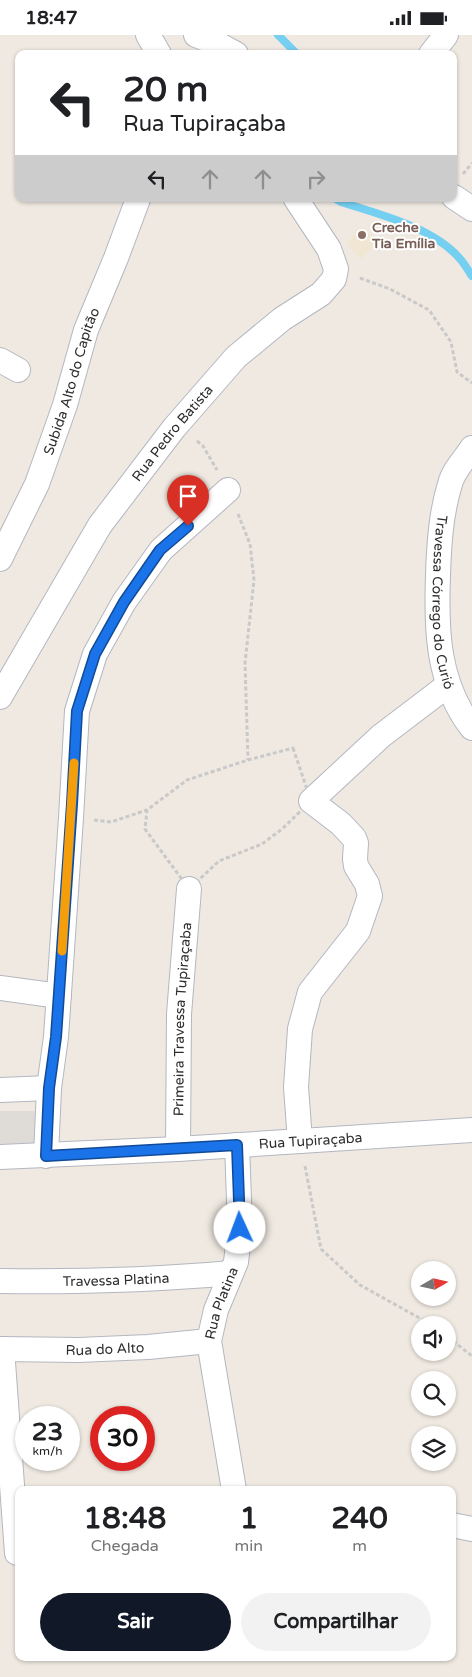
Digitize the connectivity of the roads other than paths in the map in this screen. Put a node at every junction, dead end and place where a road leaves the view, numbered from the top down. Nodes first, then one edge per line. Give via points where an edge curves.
1 (148, 35) edge
2 (196, 35) edge
3 (446, 35) edge
4 (157, 50) edge
5 (229, 50) edge
6 (434, 50) edge
7 (457, 199) edge
8 (137, 202) edge
9 (298, 202) edge
10 (472, 209) edge
11 (472, 448) edge
12 (228, 490) road end
13 (0, 559) edge
14 (448, 685) junction
15 (0, 697) edge
16 (472, 728) edge
17 (189, 889) road end
18 (0, 988) edge
19 (59, 997) junction
20 (49, 1088) junction
21 (0, 1090) edge
22 (472, 1130) edge
23 (300, 1141) junction
24 (237, 1145) junction
25 (178, 1149) junction
26 (46, 1156) junction
27 (0, 1157) edge
28 (231, 1273) junction
29 (0, 1281) edge
30 (209, 1341) junction
31 (1, 1349) edge
32 (233, 1486) edge
33 (456, 1526) edge
34 (472, 1529) edge
35 (12, 1553) edge

1 - 4 street
2 - 5 street
3 - 6 street
7 - 10 street
8 - 13 street, Subida Alto do Capitão via 86,330 37,484
9 - 15 street, Rua Pedro Batista via 329,249 336,269 334,279 321,294 282,319 236,357 177,424 100,525
11 - 14 street, Travessa Córrego do Curió via 450,482 439,540 436,616 439,649
12 - 19 street via 160,550 124,602 95,654 77,711
14 - 16 street, Travessa Córrego do Curió
14 - 23 street via 382,737 311,801 354,838 356,866 370,896 358,931 310,993 300,1029 296,1087
17 - 25 street, Primeira Travessa Tupiraçaba via 179,1014
18 - 19 street
19 - 20 street
20 - 21 street
20 - 26 street
22 - 23 street, Rua Tupiraçaba
23 - 24 street, Rua Tupiraçaba
24 - 25 street, Rua Tupiraçaba
24 - 28 street, Rua Platina via 240,1228 236,1262
25 - 26 street, Rua Tupiraçaba
26 - 27 street, Rua Tupiraçaba
28 - 29 street, Travessa Platina via 99,1282
28 - 30 street, Rua Platina via 216,1310
30 - 31 street, Rua do Alto via 79,1350
30 - 32 street, Rua Platina
31 - 35 street
33 - 34 street

